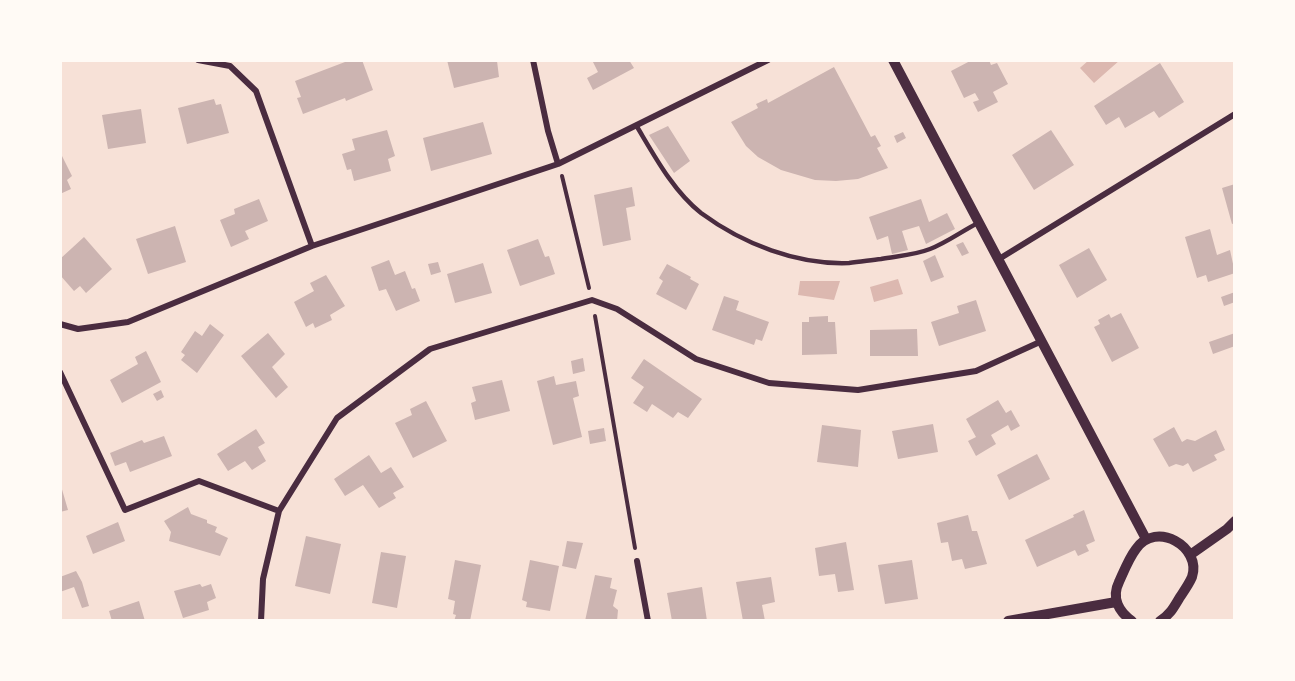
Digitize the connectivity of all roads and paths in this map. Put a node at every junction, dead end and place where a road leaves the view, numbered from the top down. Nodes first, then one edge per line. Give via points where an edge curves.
1 (198, 60) edge
2 (533, 60) edge
3 (768, 60) edge
4 (893, 60) edge
5 (1235, 114) edge
6 (636, 125) junction
7 (558, 164) junction
8 (979, 222) junction
9 (312, 246) junction
10 (999, 259) junction
11 (592, 300) junction
12 (60, 324) edge
13 (1042, 341) junction
14 (60, 372) edge
15 (279, 512) junction
16 (1235, 521) edge
17 (1146, 539) junction
18 (1190, 555) junction
19 (637, 561) joint
20 (1116, 602) junction
21 (261, 621) edge
22 (648, 621) edge
23 (1008, 621) edge
24 (1132, 621) edge
25 (1160, 621) edge

1 - 9 street via 230,66 256,91
2 - 7 street
3 - 6 street
4 - 8 street
5 - 10 street
6 - 7 street
6 - 8 lane via 675,184 701,212 752,243 780,254 849,263 904,256 931,249
7 - 9 street
7 - 11 path
8 - 10 street
9 - 12 street via 128,322 78,329
10 - 13 street
11 - 13 street via 617,309 696,359 769,383 858,390 976,371
11 - 15 street via 430,349 337,418
11 - 19 path
13 - 17 street
14 - 15 street via 125,510 199,481
15 - 21 street via 263,579
16 - 18 street
17 - 18 street via 1171,538
17 - 20 street via 1136,548 1116,588
18 - 25 street via 1192,577 1168,616
19 - 22 street
20 - 23 street
20 - 24 street via 1123,615

